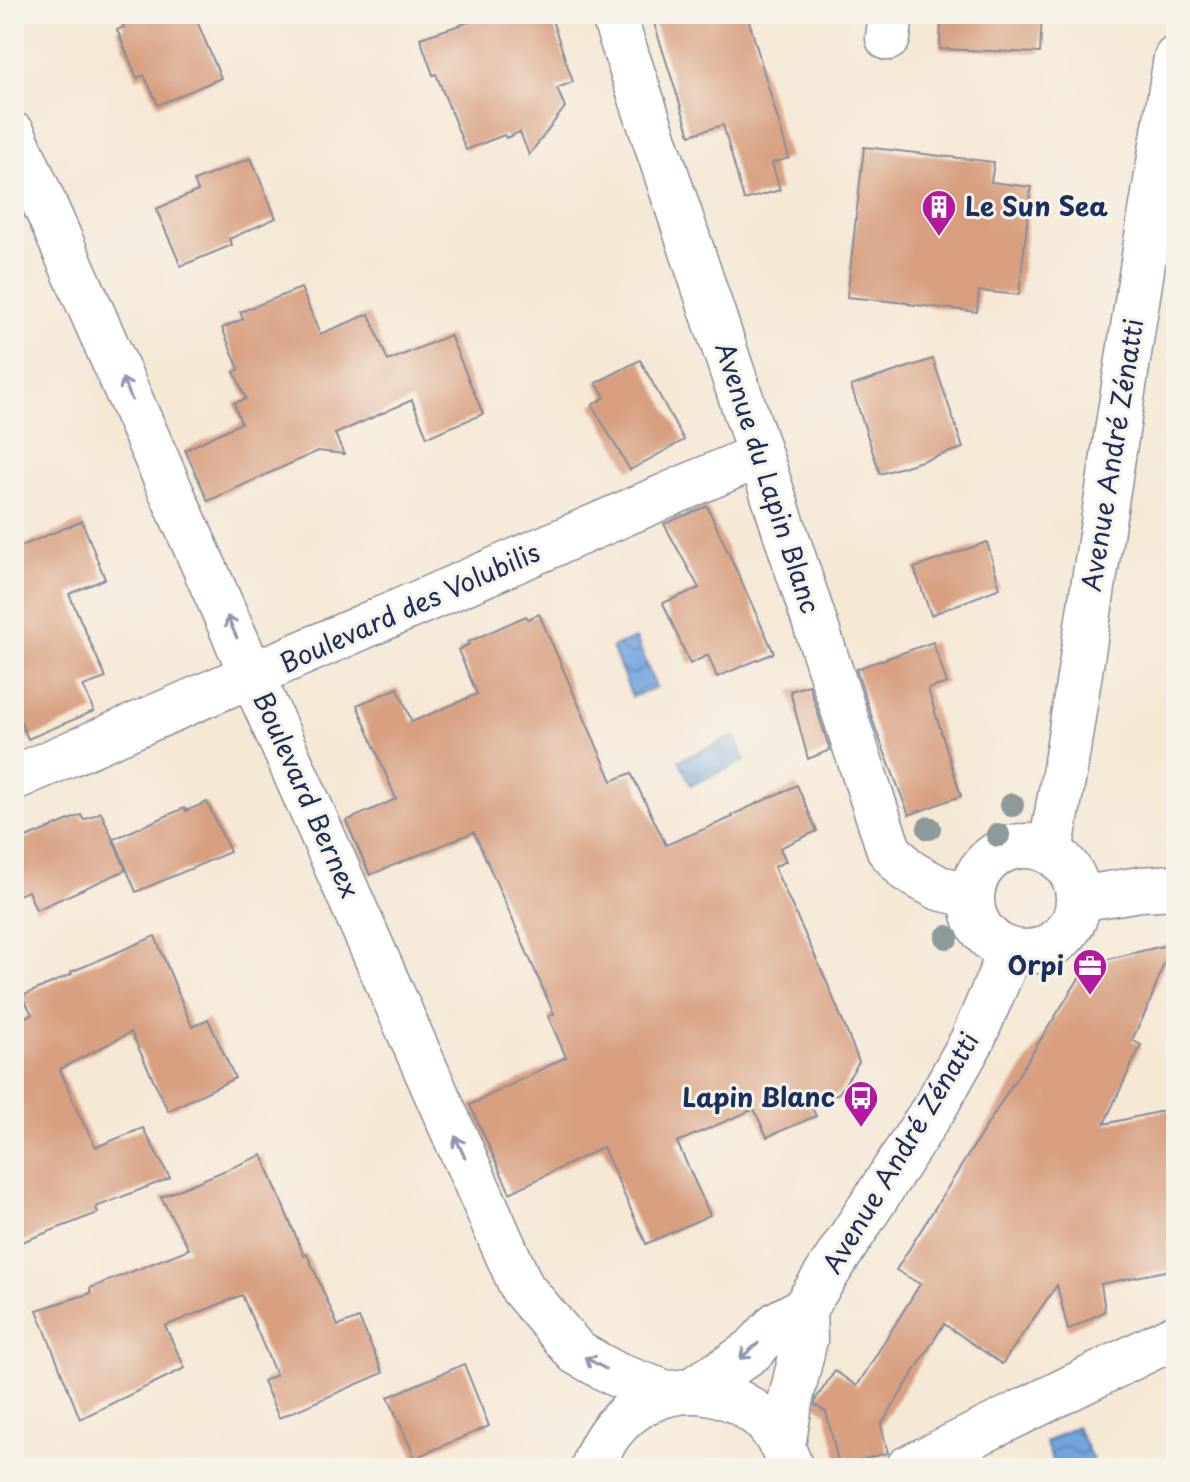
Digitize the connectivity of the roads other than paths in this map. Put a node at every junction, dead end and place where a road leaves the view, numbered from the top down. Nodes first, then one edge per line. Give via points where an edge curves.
1 (613, 14) edge
2 (1176, 58) edge
3 (14, 135) edge
4 (760, 455) junction
5 (253, 676) junction
6 (14, 778) edge
7 (1050, 852) junction
8 (1176, 887) edge
9 (972, 896) junction
10 (1078, 899) junction
11 (1011, 950) junction
12 (804, 1309) junction
13 (1176, 1336) edge
14 (679, 1392) junction
15 (787, 1457) edge
16 (592, 1467) edge
17 (908, 1468) edge

1 - 4 street, Avenue du Lapin Blanc
2 - 7 street, Avenue André Zénatti
5 -> 3 street, Boulevard Bernex
4 - 5 street, Boulevard des Volubilis
4 - 9 street, Avenue du Lapin Blanc via 889,850 908,871 939,888
5 - 6 street, Boulevard des Volubilis
14 -> 5 street, Boulevard Bernex via 617,1375 577,1353 522,1288
7 - 9 street via 1033,846 999,853 981,871
7 - 10 street via 1075,880
8 - 10 street
9 - 11 street via 983,930
10 - 11 street via 1076,915 1057,941 1043,949
11 - 12 street, Avenue André Zénatti via 972,1041 935,1107
12 -> 14 street, Avenue André Zénatti via 778,1323 729,1367
12 - 15 street via 805,1340 791,1398
13 - 17 street
14 - 15 street, Boulevard Bernex via 728,1397 760,1417
14 - 16 street, Avenue André Zénatti via 634,1408 609,1433

